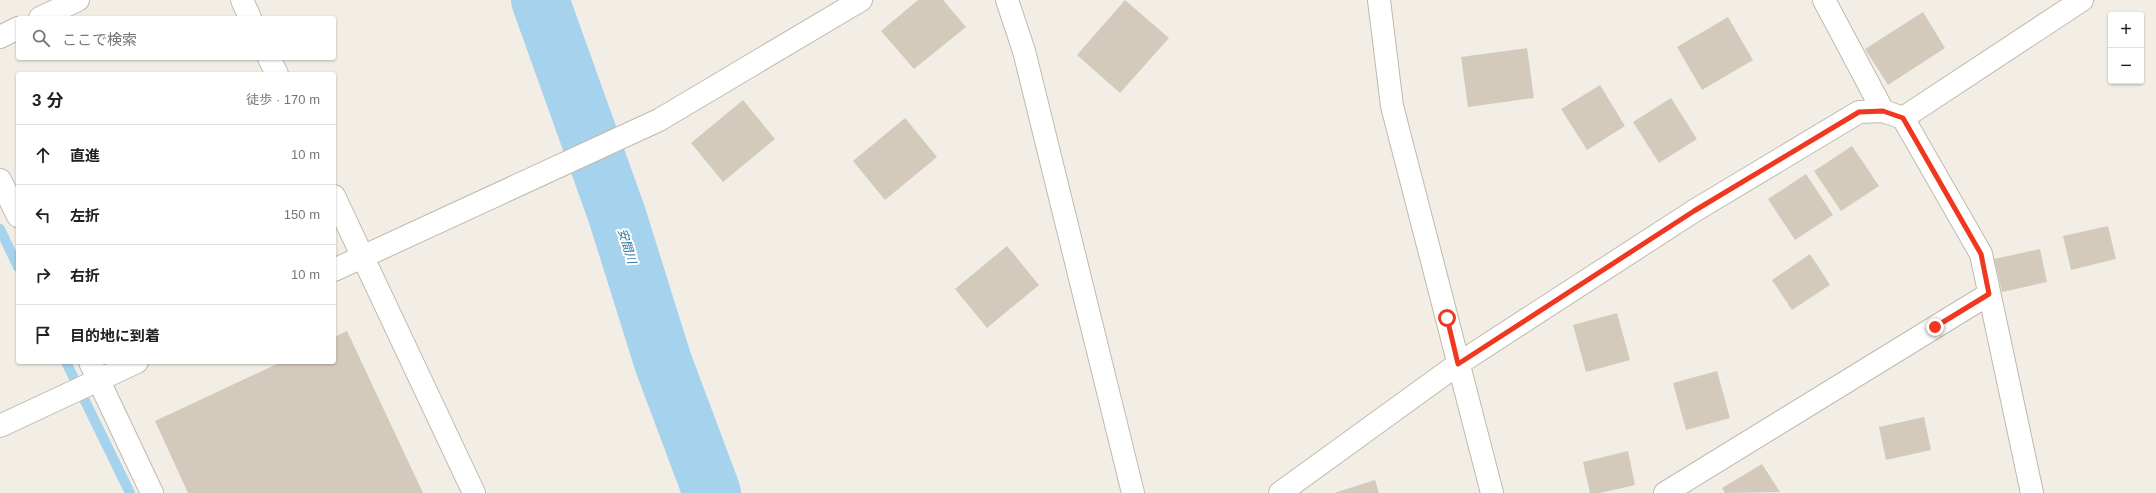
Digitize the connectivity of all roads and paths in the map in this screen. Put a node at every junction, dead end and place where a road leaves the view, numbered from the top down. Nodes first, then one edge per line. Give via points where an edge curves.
1 (242, 0) edge
2 (861, 0) edge
3 (1007, 0) edge
4 (1379, 0) edge
5 (1824, 0) edge
6 (2082, 0) edge
7 (72, 1) edge
8 (44, 16) edge
9 (249, 16) edge
10 (16, 29) edge
11 (0, 37) edge
12 (270, 60) edge
13 (276, 72) edge
14 (1883, 111) junction
15 (1903, 118) junction
16 (0, 180) edge
17 (336, 200) edge
18 (16, 212) edge
19 (363, 256) junction
20 (336, 269) edge
21 (1989, 294) junction
22 (130, 364) edge
23 (1458, 364) junction
24 (86, 380) edge
25 (0, 426) edge
26 (152, 493) edge
27 (474, 493) edge
28 (1133, 493) edge
29 (1280, 493) edge
30 (1492, 493) edge
31 (1665, 493) edge
32 (2032, 493) edge

1 - 9 street
2 - 19 street via 659,120
3 - 28 street via 1024,51
4 - 23 street via 1392,106
5 - 14 street
6 - 15 street
7 - 8 street
10 - 11 street
12 - 13 street
14 - 15 street
14 - 23 street via 1859,112 1694,211
15 - 21 street via 1981,254
16 - 18 street
17 - 19 street
19 - 20 street
19 - 27 street
21 - 31 street
21 - 32 street
22 - 24 street
23 - 29 street
23 - 30 street
24 - 25 street
24 - 26 street

